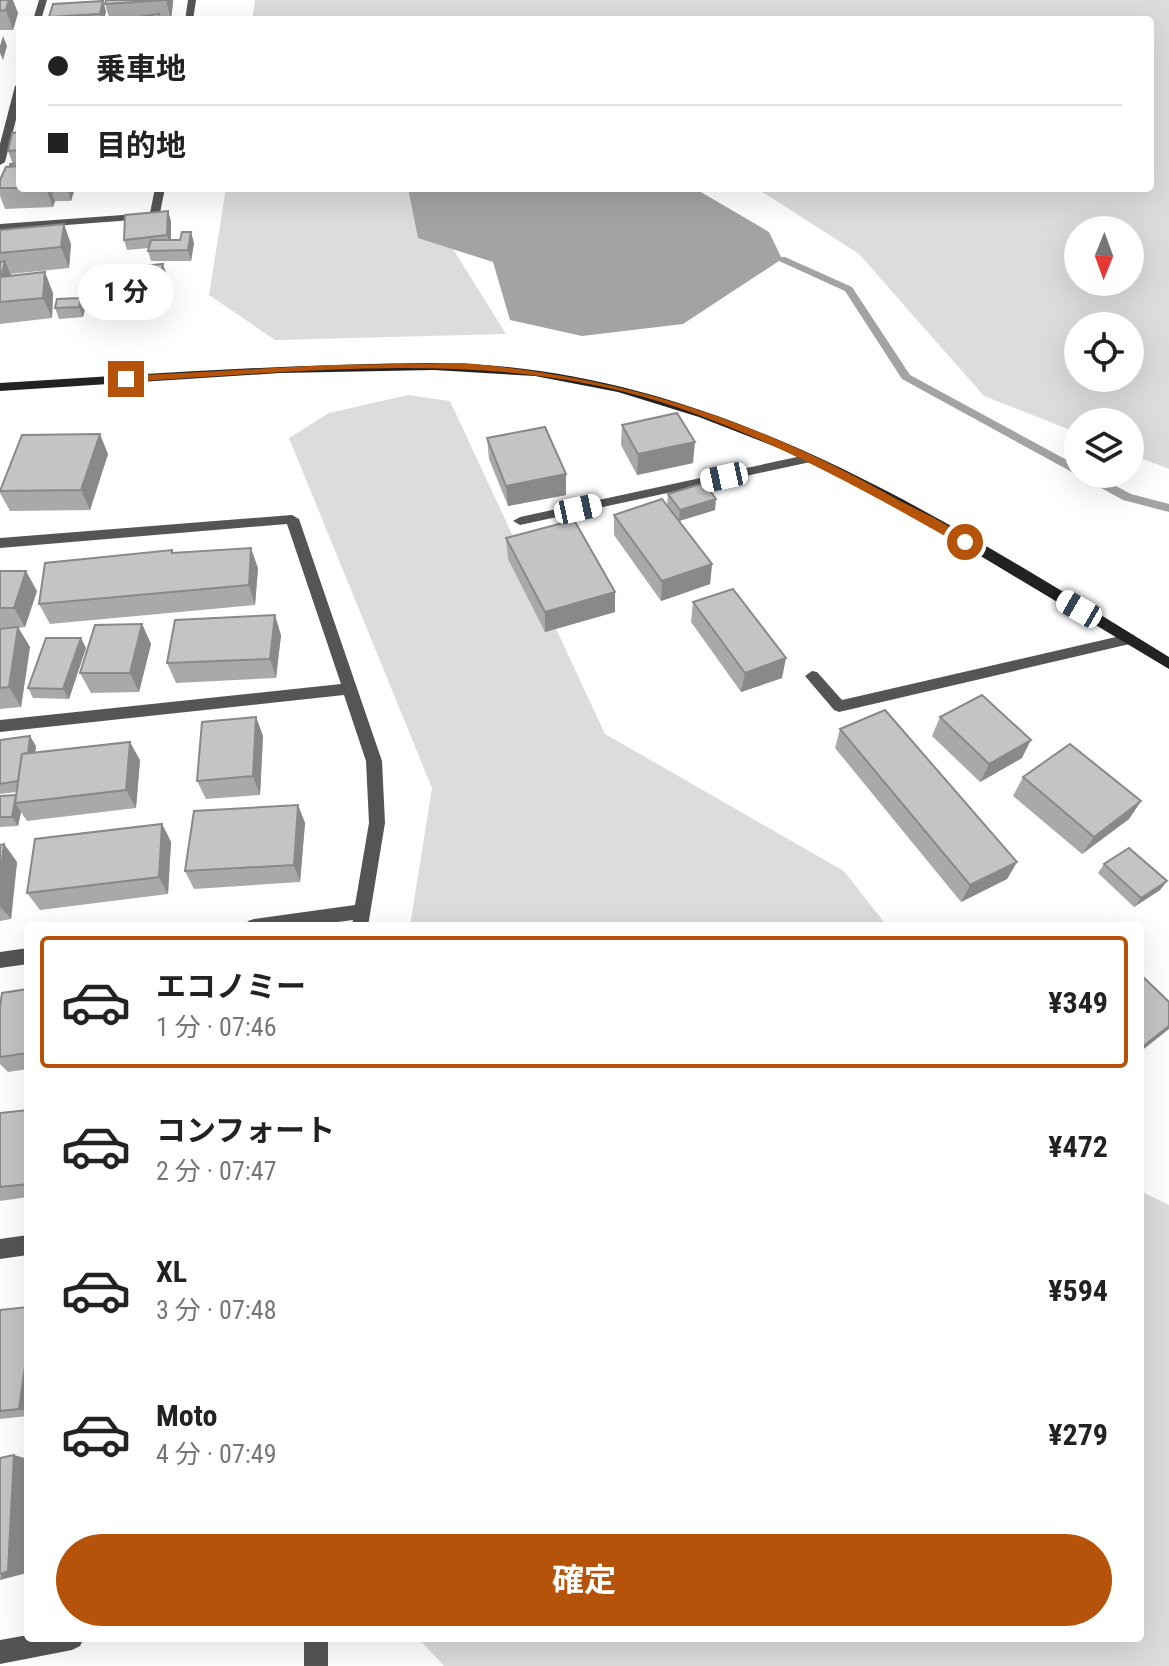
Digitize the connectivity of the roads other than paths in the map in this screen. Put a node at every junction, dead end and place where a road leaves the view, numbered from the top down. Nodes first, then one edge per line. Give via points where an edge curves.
1 (16, 101) edge
2 (0, 162) edge
3 (159, 192) edge
4 (0, 227) edge
5 (0, 387) edge
6 (811, 458) junction
7 (520, 521) dead end
8 (0, 543) edge
9 (1129, 639) junction
10 (1169, 664) edge
11 (812, 676) dead end
12 (350, 689) junction
13 (0, 726) edge
14 (361, 919) edge
15 (315, 922) edge
16 (24, 957) edge
17 (0, 960) edge
18 (24, 1246) edge
19 (0, 1249) edge
20 (51, 1642) edge
21 (316, 1642) edge
22 (0, 1652) edge
23 (316, 1666) edge

1 - 2 street
3 - 4 street via 155,216
5 - 6 street via 330,368 464,366 535,372 664,400
6 - 7 street
6 - 9 street
8 - 12 street via 292,519
9 - 10 street
9 - 11 street via 839,706
12 - 13 street
12 - 14 street via 374,761 376,792 377,823
14 - 15 street
16 - 17 street
18 - 19 street
20 - 22 street
21 - 23 street

